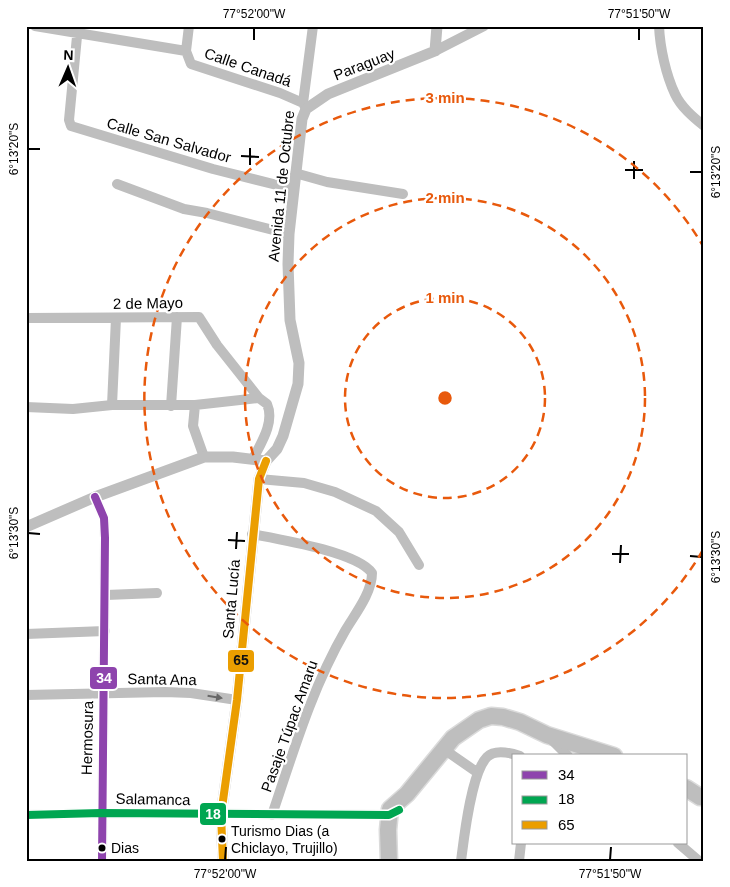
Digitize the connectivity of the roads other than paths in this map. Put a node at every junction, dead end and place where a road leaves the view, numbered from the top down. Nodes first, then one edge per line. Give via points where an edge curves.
1 (35, 26) edge
2 (189, 26) edge
3 (313, 26) edge
4 (437, 26) edge
5 (484, 26) edge
6 (659, 26) edge
7 (77, 30) edge
8 (186, 51) junction
9 (435, 51) junction
10 (305, 106) junction
11 (704, 126) edge
12 (295, 173) junction
13 (117, 184) dead end
14 (293, 189) junction
15 (403, 194) dead end
16 (289, 234) junction
17 (177, 317) junction
18 (26, 318) edge
19 (116, 318) junction
20 (260, 398) junction
21 (112, 405) junction
22 (194, 405) junction
23 (171, 406) junction
24 (26, 407) edge
25 (204, 457) junction
26 (253, 459) junction
27 (266, 461) junction
28 (259, 479) junction
29 (96, 497) junction
30 (26, 527) edge
31 (252, 534) junction
32 (419, 565) dead end
33 (157, 592) dead end
34 (106, 595) junction
35 (105, 631) junction
36 (26, 634) edge
37 (102, 693) junction
38 (26, 694) edge
39 (237, 700) junction
40 (546, 735) junction
41 (445, 750) junction
42 (512, 754) edge
43 (566, 754) edge
44 (608, 754) edge
45 (478, 773) junction
46 (395, 810) junction
47 (101, 813) junction
48 (221, 814) junction
49 (272, 815) junction
50 (26, 816) edge
51 (521, 844) edge
52 (679, 844) edge
53 (102, 861) edge
54 (223, 861) edge
55 (389, 861) edge
56 (398, 861) edge
57 (461, 861) edge
58 (519, 861) edge
59 (699, 861) edge

1 - 7 street
2 - 8 street, Calle Canadá
3 - 10 street, Avenida 11 de Octubre
4 - 9 street
5 - 9 street
6 - 11 street via 675,95 688,113
7 - 8 street
7 - 14 street, Calle San Salvador via 71,126 213,169
8 - 10 street, Calle Canadá via 191,64 280,93
9 - 10 street, Paraguay
10 - 12 street, Avenida 11 de Octubre
12 - 14 street, Avenida 11 de Octubre
12 - 15 street via 326,182
13 - 16 street via 184,209
14 - 16 street, Avenida 11 de Octubre
16 - 27 street, Avenida 11 de Octubre via 288,294 299,363 298,384 283,436 277,450
17 - 19 street, 2 de Mayo
17 - 20 street, 2 de Mayo via 199,317
17 - 23 street
18 - 19 street, 2 de Mayo
19 - 21 street
20 - 22 street
20 - 26 street via 267,404 269,419
21 - 23 street
21 - 24 street via 72,409
22 - 23 street
22 - 25 street via 193,426
25 - 26 street
25 - 29 street
26 - 27 street
27 - 28 street, Santa Lucía
28 - 31 street, Santa Lucía
28 - 32 street via 304,482 364,504 399,532
29 - 30 street
29 - 34 street, Hermosura via 104,518
31 - 39 street, Santa Lucía
31 - 49 street, Pasaje Túpac Amaru via 328,551 369,568 372,573 372,581 362,603 330,657 303,720
33 - 34 street
34 - 35 street, Hermosura
35 - 36 street
35 - 37 street, Hermosura
37 - 38 street, Santa Ana
37 -> 39 street, Santa Ana via 191,693
37 - 47 street, Hermosura
39 - 48 street, Santa Lucía
40 - 41 highway via 503,716 491,716 468,726 453,738
40 - 43 street
40 - 44 highway
41 - 45 street
41 - 46 highway
42 - 45 street via 500,752 488,756
45 - 57 street
46 - 49 street, Salamanca
46 - 55 highway
46 - 56 highway
47 - 48 street, Salamanca
47 - 50 street, Salamanca
47 - 53 street, Hermosura
48 - 49 street, Salamanca
48 - 54 street, Santa Lucía
51 - 58 street
52 - 59 street

